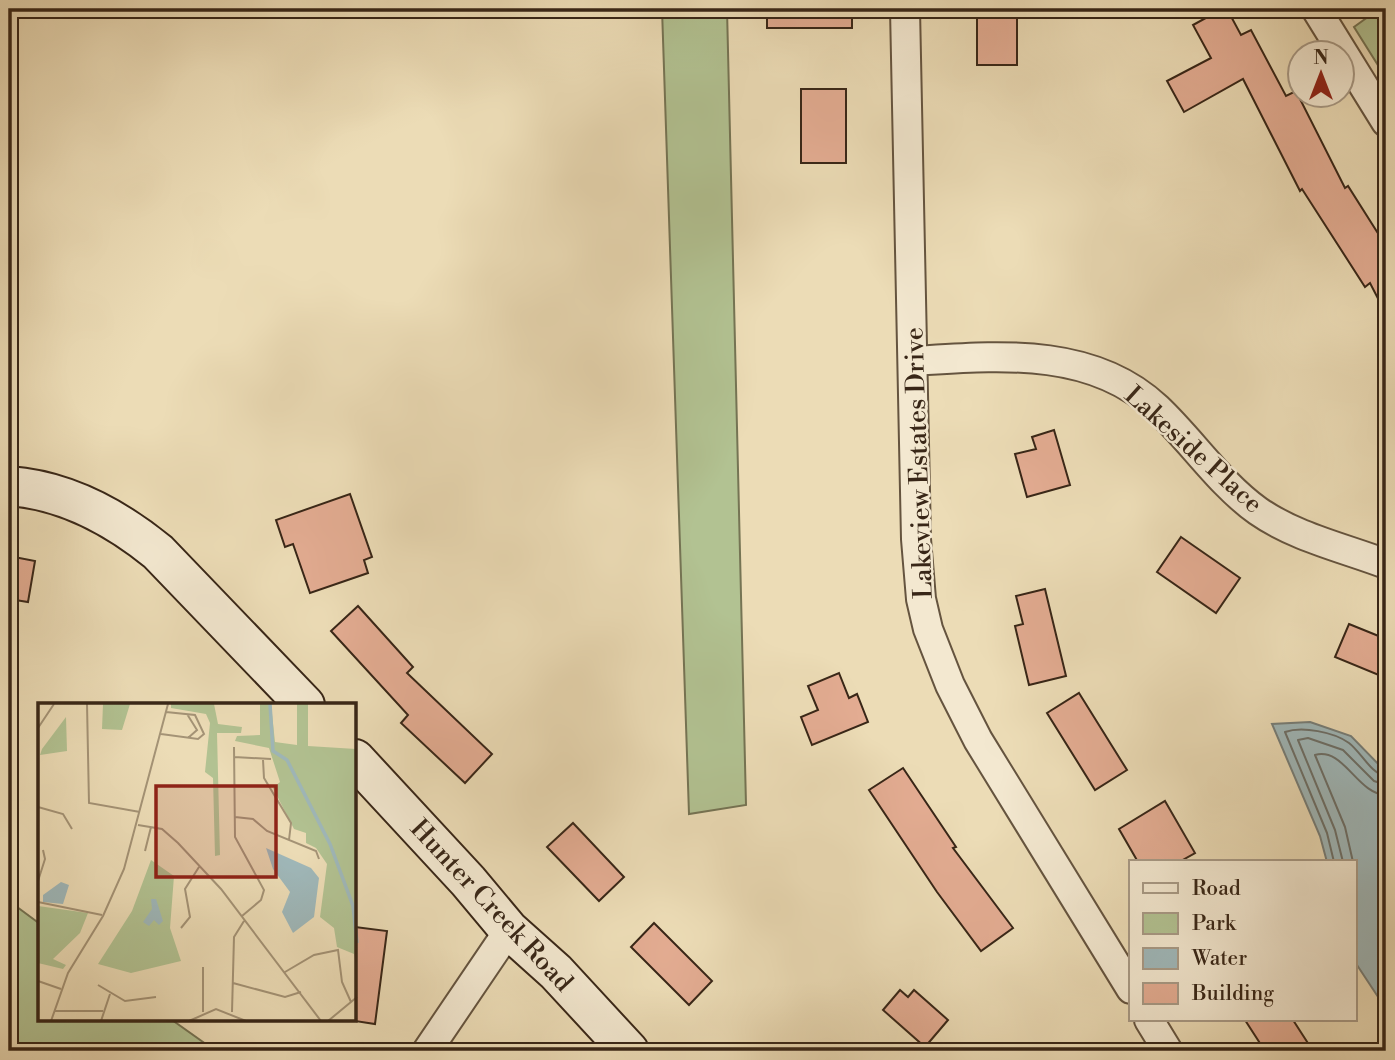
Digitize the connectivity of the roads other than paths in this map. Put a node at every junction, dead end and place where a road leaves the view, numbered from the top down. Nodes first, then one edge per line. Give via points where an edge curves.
1 (905, 9) edge
2 (1315, 9) edge
3 (1386, 122) edge
4 (913, 360) junction
5 (9, 486) edge
6 (1386, 564) edge
7 (303, 703) edge
8 (357, 761) edge
9 (509, 930) junction
10 (1129, 986) edge
11 (1150, 1021) edge
12 (427, 1051) edge
13 (629, 1051) edge
14 (1168, 1051) edge

1 - 4 street, Lakeview Estates Drive
2 - 3 street
4 - 6 street, Lakeside Place via 990,356 1046,360 1104,374 1154,406 1236,493 1260,512 1287,527
4 - 10 street, Lakeview Estates Drive via 915,538 921,599 937,658 978,740
5 - 7 main road via 75,502 133,532 158,552
8 - 9 main road, Hunter Creek Road
9 - 12 street
9 - 13 main road, Hunter Creek Road via 556,972
11 - 14 street

